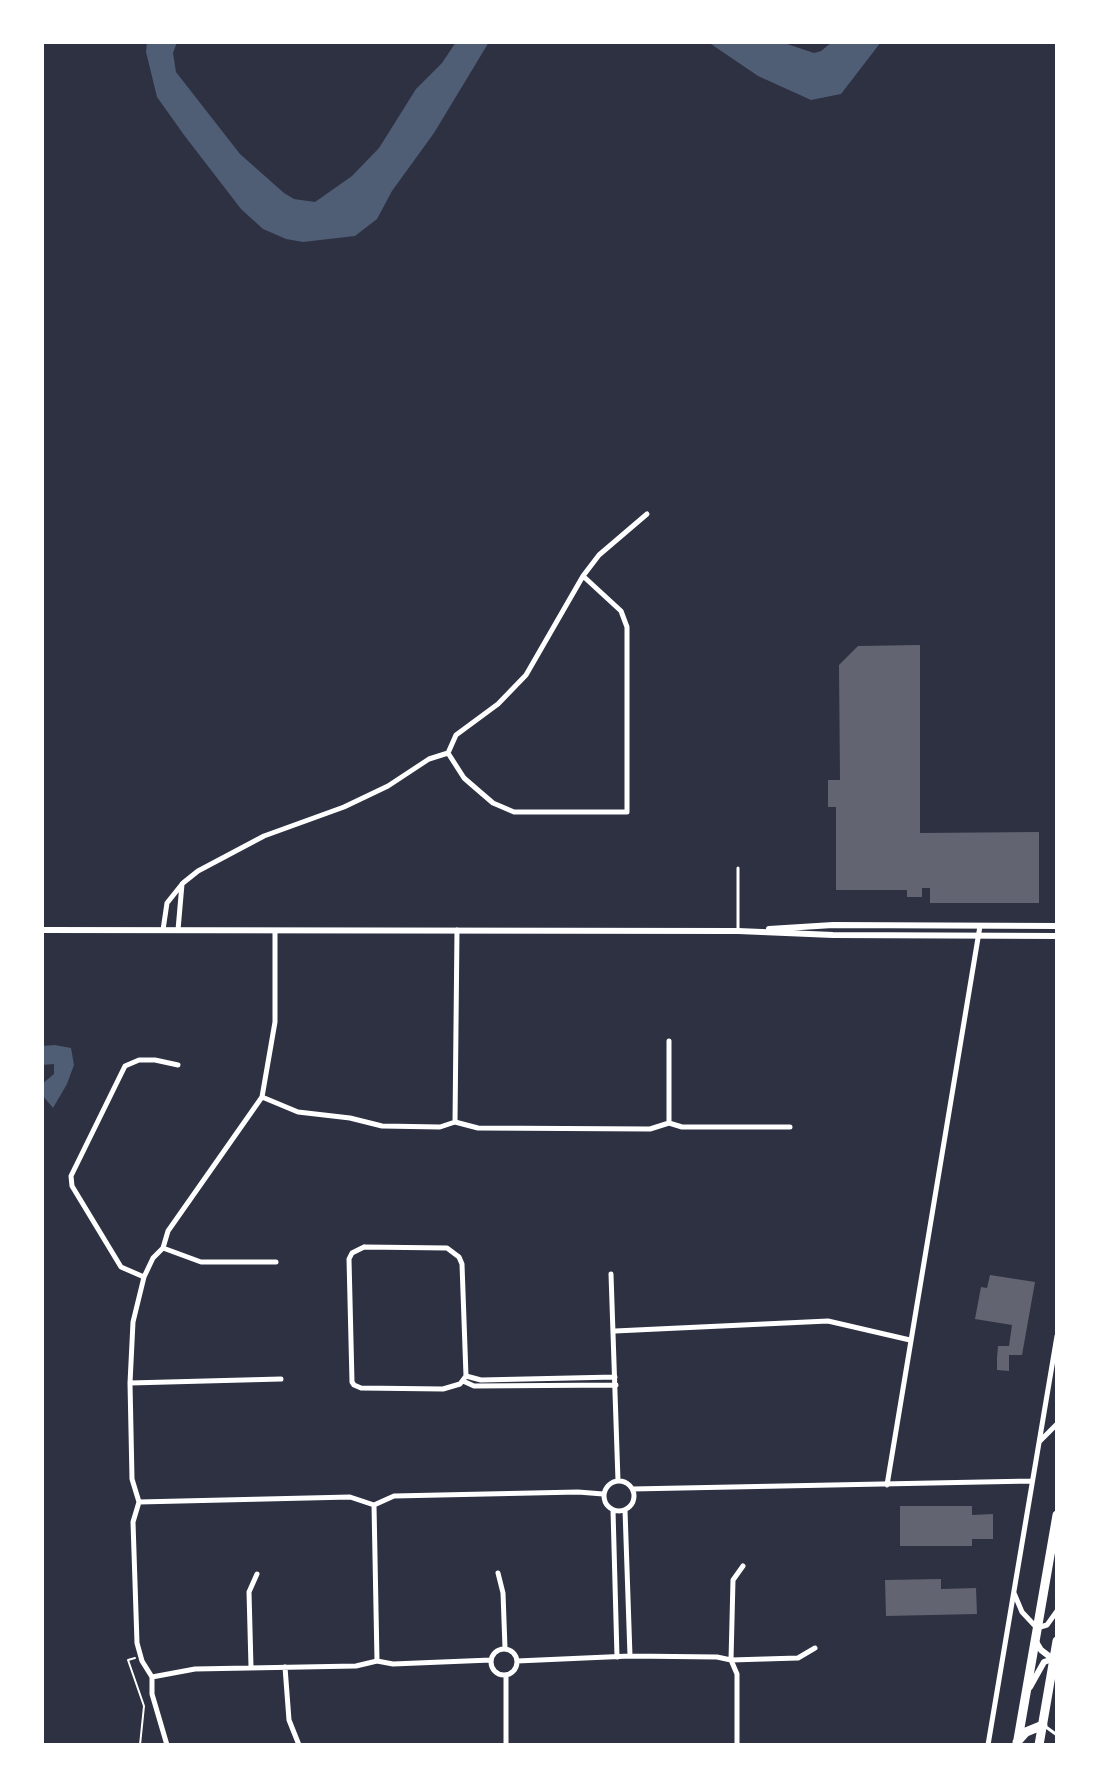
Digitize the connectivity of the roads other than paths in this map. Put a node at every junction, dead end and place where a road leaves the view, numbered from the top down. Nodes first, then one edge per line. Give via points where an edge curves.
1 (647, 514) dead end
2 (583, 576) junction
3 (448, 753) junction
4 (738, 868) dead end
5 (183, 883) junction
6 (980, 926) junction
7 (1057, 926) edge
8 (42, 930) edge
9 (163, 930) junction
10 (178, 930) junction
11 (457, 930) junction
12 (275, 931) junction
13 (738, 931) junction
14 (978, 936) junction
15 (1057, 936) edge
16 (669, 1041) dead end
17 (178, 1065) dead end
18 (262, 1097) junction
19 (455, 1122) junction
20 (669, 1123) junction
21 (790, 1127) dead end
22 (163, 1248) junction
23 (276, 1262) dead end
24 (611, 1274) dead end
25 (144, 1277) junction
26 (615, 1331) junction
27 (1057, 1336) edge
28 (910, 1340) junction
29 (615, 1377) junction
30 (465, 1378) junction
31 (281, 1379) dead end
32 (130, 1383) junction
33 (616, 1385) junction
34 (1057, 1424) edge
35 (1039, 1441) junction
36 (618, 1481) junction
37 (1032, 1481) junction
38 (887, 1485) junction
39 (632, 1489) junction
40 (603, 1494) junction
41 (139, 1502) junction
42 (374, 1505) junction
43 (613, 1510) junction
44 (625, 1510) junction
45 (1057, 1515) edge
46 (743, 1566) dead end
47 (498, 1573) dead end
48 (257, 1574) dead end
49 (1014, 1592) junction
50 (1057, 1611) edge
51 (1037, 1628) junction
52 (1035, 1640) junction
53 (1057, 1641) edge
54 (505, 1648) junction
55 (815, 1648) dead end
56 (630, 1656) junction
57 (617, 1657) junction
58 (1056, 1659) edge
59 (491, 1660) junction
60 (731, 1660) junction
61 (377, 1661) junction
62 (517, 1661) junction
63 (251, 1667) junction
64 (285, 1667) junction
65 (506, 1675) junction
66 (152, 1677) junction
67 (1057, 1679) edge
68 (1047, 1696) junction
69 (1024, 1697) junction
70 (1043, 1725) junction
71 (1057, 1735) edge
72 (1017, 1744) edge
73 (167, 1745) edge
74 (299, 1745) edge
75 (506, 1745) edge
76 (737, 1745) edge
77 (988, 1745) edge
78 (1039, 1745) edge

1 - 2 street
2 - 3 street via 526,675 456,735
2 - 3 street via 621,611 627,627 627,812 514,812 471,785
3 - 5 street via 344,807 264,836
4 - 13 lane
5 - 9 street via 167,903
5 - 10 street
6 - 7 street
6 - 13 street via 833,925
6 - 14 street
8 - 9 street
9 - 10 street
10 - 12 street
11 - 12 street
11 - 13 street
11 - 19 street
12 - 18 street via 275,1022
13 - 14 street
14 - 15 street
14 - 28 street
16 - 20 street
17 - 25 street via 139,1060 125,1066 71,1176 121,1267
18 - 19 street via 298,1112 382,1126 440,1127
18 - 22 street via 171,1226
19 - 20 street via 478,1128 650,1129
20 - 21 street
22 - 23 street via 201,1262
22 - 25 street
24 - 26 street
25 - 32 street via 133,1322
26 - 28 street via 828,1321
26 - 29 street
27 - 35 street
28 - 38 street
29 - 30 street
29 - 33 street
30 - 30 street via 443,1389 354,1385 352,1253 364,1247 447,1248 456,1253 462,1264
30 - 33 street via 474,1386
31 - 32 street
32 - 41 street via 132,1479
33 - 36 street
34 - 35 street
35 - 37 street
36 - 39 street
36 - 40 street
37 - 38 street
37 - 49 street
38 - 39 street
39 - 44 street via 633,1501
40 - 42 street via 394,1496
40 - 43 street
41 - 42 street via 350,1497
41 - 66 street via 133,1522 137,1643
42 - 61 street
43 - 44 street
43 - 57 street
44 - 56 street
45 - 51 highway
46 - 60 street via 733,1580
47 - 54 street
48 - 63 street via 249,1592
49 - 51 street via 1022,1612
49 - 77 street
50 - 51 street via 1047,1625
51 - 52 highway
52 - 58 street
52 - 69 highway
53 - 58 highway
54 - 59 street
54 - 62 street
55 - 60 street via 798,1658
56 - 57 street
56 - 60 street
57 - 62 street
58 - 68 highway
58 - 69 street via 1044,1662
59 - 61 street
59 - 65 street via 495,1670
60 - 76 street via 737,1674
61 - 64 street
62 - 65 street
63 - 64 street
63 - 66 street
64 - 74 street via 289,1720
65 - 75 street
66 - 73 street
67 - 68 highway
68 - 70 highway
69 - 72 highway
70 - 71 lane
70 - 72 highway via 1026,1732
70 - 78 highway

